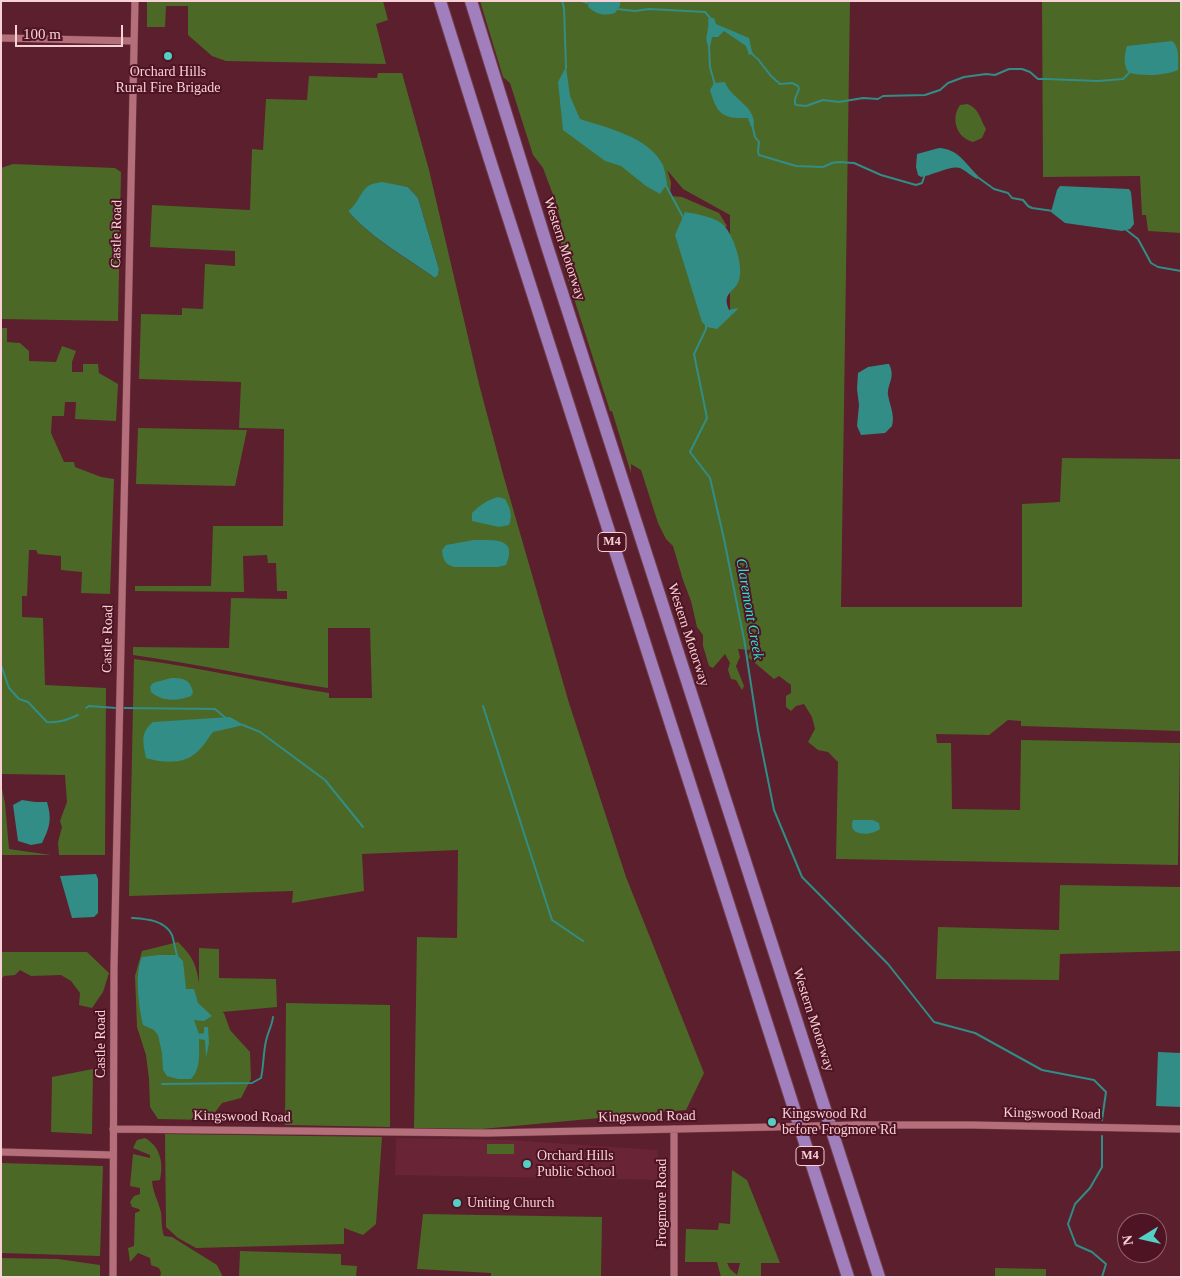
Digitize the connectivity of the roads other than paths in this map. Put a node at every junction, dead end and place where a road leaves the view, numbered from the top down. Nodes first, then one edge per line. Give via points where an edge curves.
1 (135, 1) edge
2 (440, 1) edge
3 (471, 1) edge
4 (1, 38) edge
5 (134, 41) junction
6 (113, 1129) junction
7 (674, 1129) junction
8 (1181, 1130) edge
9 (1, 1152) edge
10 (113, 1155) junction
11 (113, 1277) edge
12 (674, 1277) edge
13 (848, 1277) edge
14 (879, 1277) edge

1 - 5 street, Castle Road
2 - 13 highway, M4
3 - 14 highway, Western Motorway / M4
4 - 5 street
5 - 6 street, Castle Road
6 - 7 street, Kingswood Road via 473,1133
6 - 10 street, Castle Road
7 - 8 street, Kingswood Road, bridge via 972,1125
7 - 12 street, Frogmore Road
9 - 10 street
10 - 11 street, Castle Road

